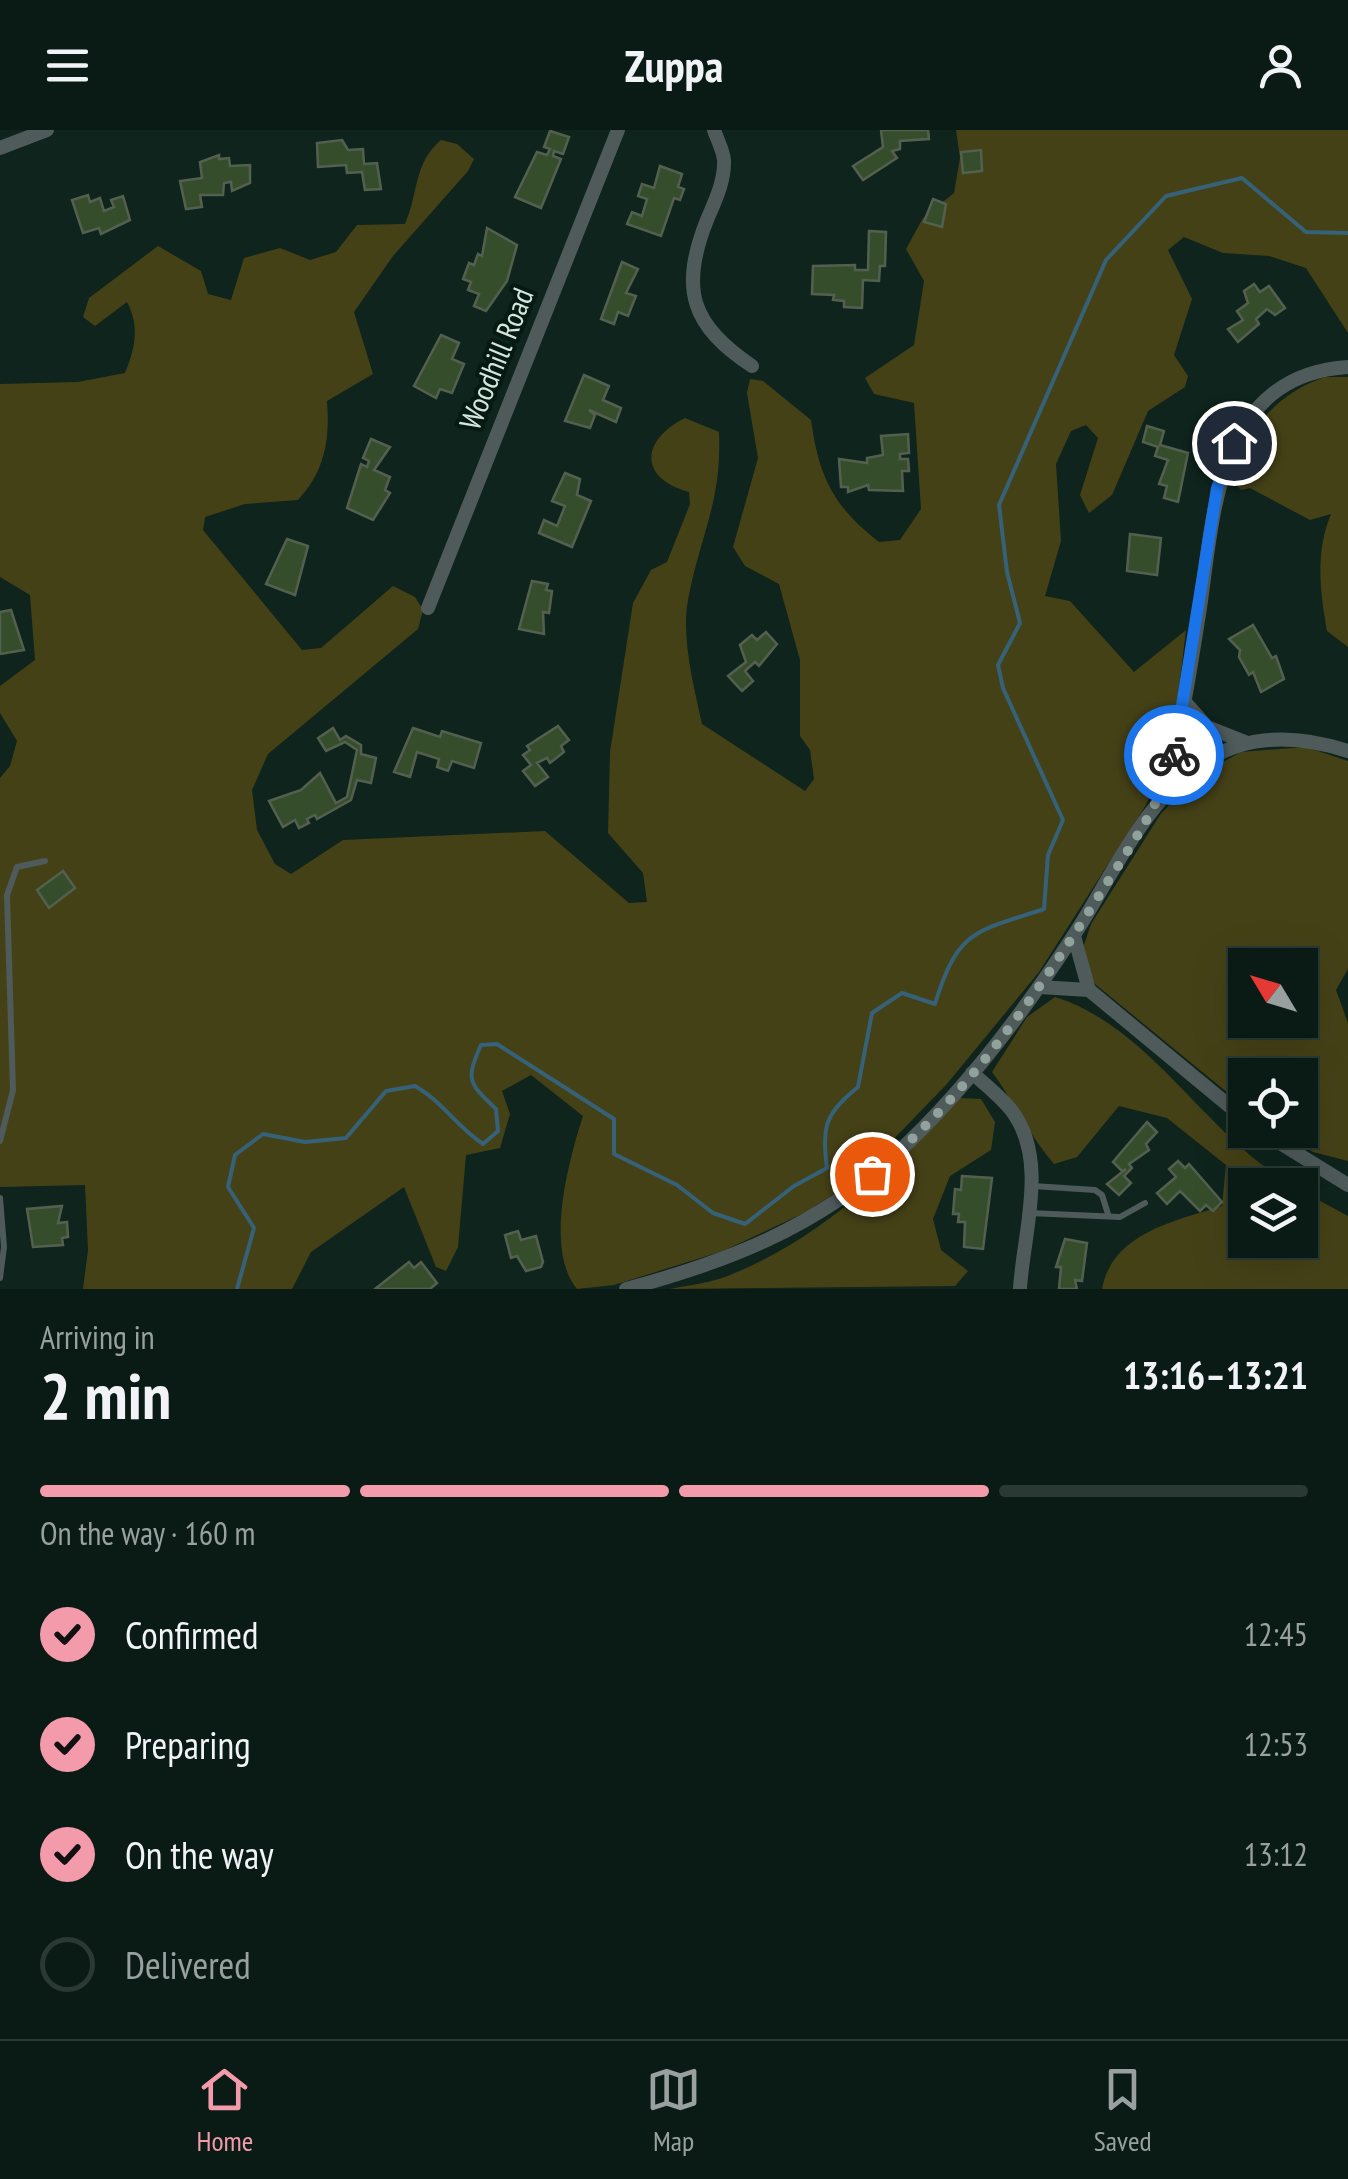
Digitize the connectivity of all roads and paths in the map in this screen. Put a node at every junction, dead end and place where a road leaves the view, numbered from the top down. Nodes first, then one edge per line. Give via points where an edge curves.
1 (47, 130) edge
2 (618, 130) edge
3 (714, 130) edge
4 (0, 148) edge
5 (752, 366) dead end
6 (1348, 367) edge
7 (428, 608) dead end
8 (1184, 701) junction
9 (1246, 743) junction
10 (1348, 751) edge
11 (1161, 800) junction
12 (45, 861) dead end
13 (1074, 936) junction
14 (1039, 988) junction
15 (1088, 990) junction
16 (972, 1073) junction
17 (1228, 1105) edge
18 (0, 1141) edge
19 (1288, 1148) edge
20 (1348, 1185) edge
21 (1031, 1186) junction
22 (0, 1198) edge
23 (1145, 1203) dead end
24 (1028, 1213) junction
25 (1108, 1214) junction
26 (0, 1278) edge
27 (626, 1289) edge
28 (1020, 1289) edge

1 - 4 street
2 - 7 street, Woodhill Road
3 - 5 street via 724,160 702,233 695,301 704,327
6 - 8 street via 1314,372 1279,390 1234,443 1217,488
8 - 9 street via 1208,727
8 - 11 street
9 - 10 street via 1293,740
9 - 11 street via 1204,761
11 - 13 street
12 - 18 lane via 17,868 7,895 13,1090
13 - 14 street
13 - 15 street
14 - 15 street
14 - 16 street
15 - 17 street
16 - 21 street via 1018,1120
16 - 27 street via 893,1157 813,1217 735,1257
19 - 20 street
21 - 24 street
21 - 25 lane via 1096,1190
22 - 26 lane
23 - 25 lane via 1132,1214
24 - 25 lane
24 - 28 street

